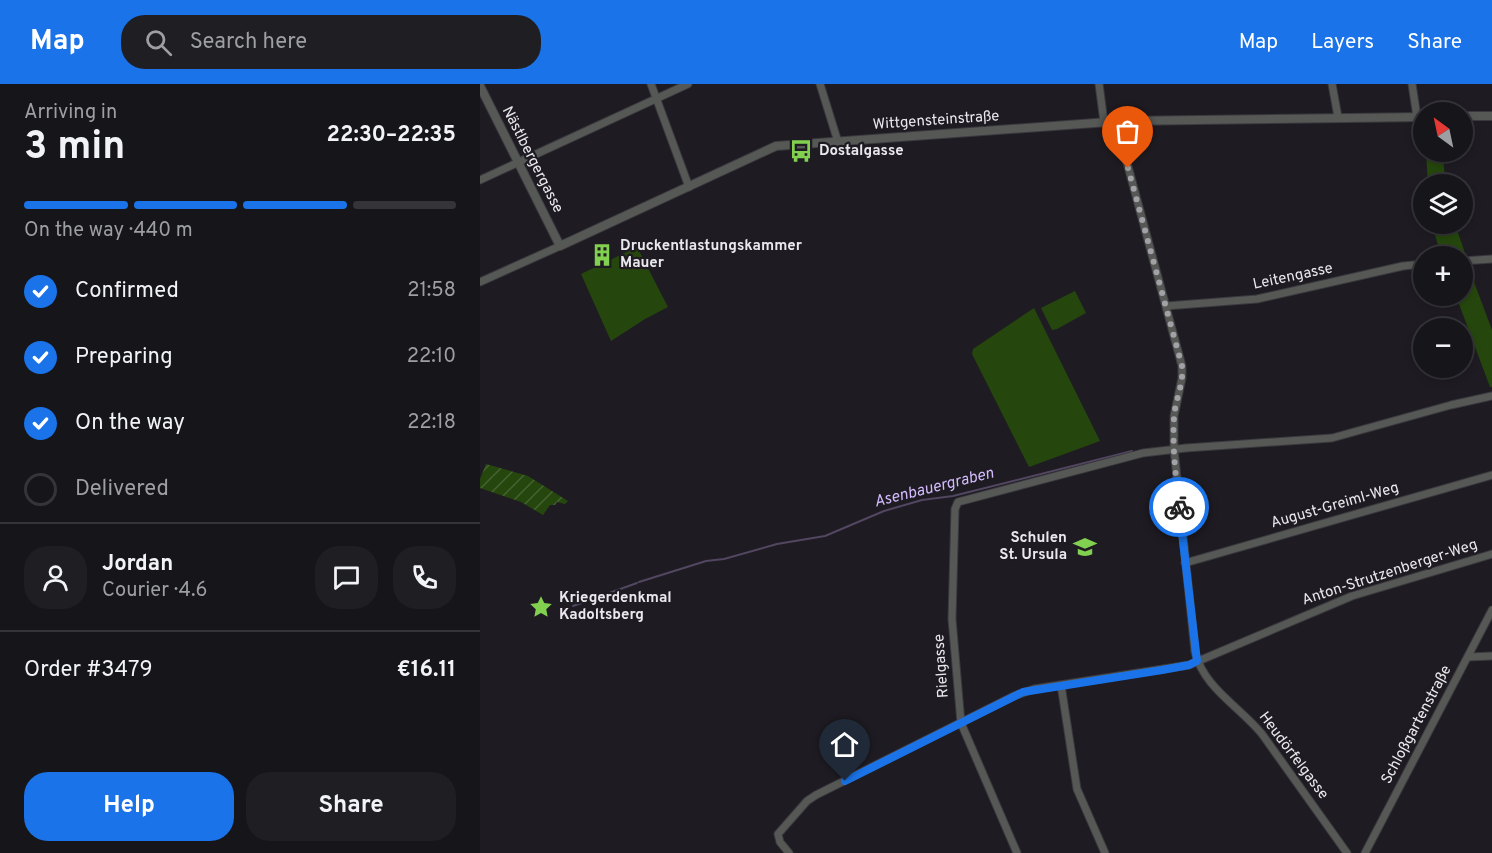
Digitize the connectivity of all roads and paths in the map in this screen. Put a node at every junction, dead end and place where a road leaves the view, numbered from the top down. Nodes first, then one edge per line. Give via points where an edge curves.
1 (651, 84) edge
2 (688, 84) edge
3 (820, 84) edge
4 (1099, 84) edge
5 (1332, 84) edge
6 (1412, 84) edge
7 (480, 86) edge
8 (657, 99) junction
9 (1416, 102) edge
10 (1473, 116) edge
11 (1492, 116) edge
12 (1338, 117) junction
13 (1413, 117) edge
14 (1104, 122) junction
15 (1116, 122) junction
16 (838, 142) junction
17 (518, 162) junction
18 (480, 180) edge
19 (689, 187) junction
20 (560, 246) junction
21 (1492, 259) edge
22 (1473, 260) edge
23 (1413, 265) edge
24 (480, 282) edge
25 (1166, 306) junction
26 (1492, 396) edge
27 (1174, 449) junction
28 (1492, 475) edge
29 (1492, 554) edge
30 (1185, 562) junction
31 (1492, 610) edge
32 (1492, 656) edge
33 (1468, 657) junction
34 (1197, 661) junction
35 (1061, 686) junction
36 (961, 723) junction
37 (789, 853) edge
38 (1017, 853) edge
39 (1105, 853) edge
40 (1347, 853) edge
41 (1365, 853) edge

1 - 8 street
2 - 8 street
3 - 16 street
4 - 14 street
5 - 12 street
6 - 9 street
7 - 17 street, Nästlbergergasse
8 - 17 street
8 - 19 street
10 - 11 street
12 - 13 street, Wittgensteinstraße
12 - 15 street, Wittgensteinstraße
14 - 15 street, Wittgensteinstraße
14 - 16 street, Wittgensteinstraße
15 - 25 street, Heudörfelgasse
16 - 19 street, Wittgensteinstraße via 776,146
17 - 18 street
17 - 20 street, Nästlbergergasse
19 - 20 street, Wittgensteinstraße
20 - 24 street, Wittgensteinstraße
21 - 22 street
23 - 25 street, Leitengasse via 1257,299
25 - 27 street, Heudörfelgasse via 1183,372 1174,416
26 - 27 street via 1332,438
27 - 30 street, Heudörfelgasse
27 - 36 street, Rielgasse via 958,502 952,619
28 - 30 street, August-Greiml-Weg
29 - 34 street, Anton-Strutzenberger-Weg via 1352,596
30 - 34 street, Heudörfelgasse
31 - 33 street, Schloßgartenstraße
32 - 33 street
33 - 41 street, Schloßgartenstraße
34 - 35 street, Anton-Strutzenberger-Weg
34 - 40 street, Heudörfelgasse via 1213,686 1262,734
35 - 36 street, Anton-Strutzenberger-Weg via 1023,692
35 - 39 street via 1077,789
36 - 37 street, Anton-Strutzenberger-Weg via 811,798 779,832
36 - 38 street, Rielgasse

